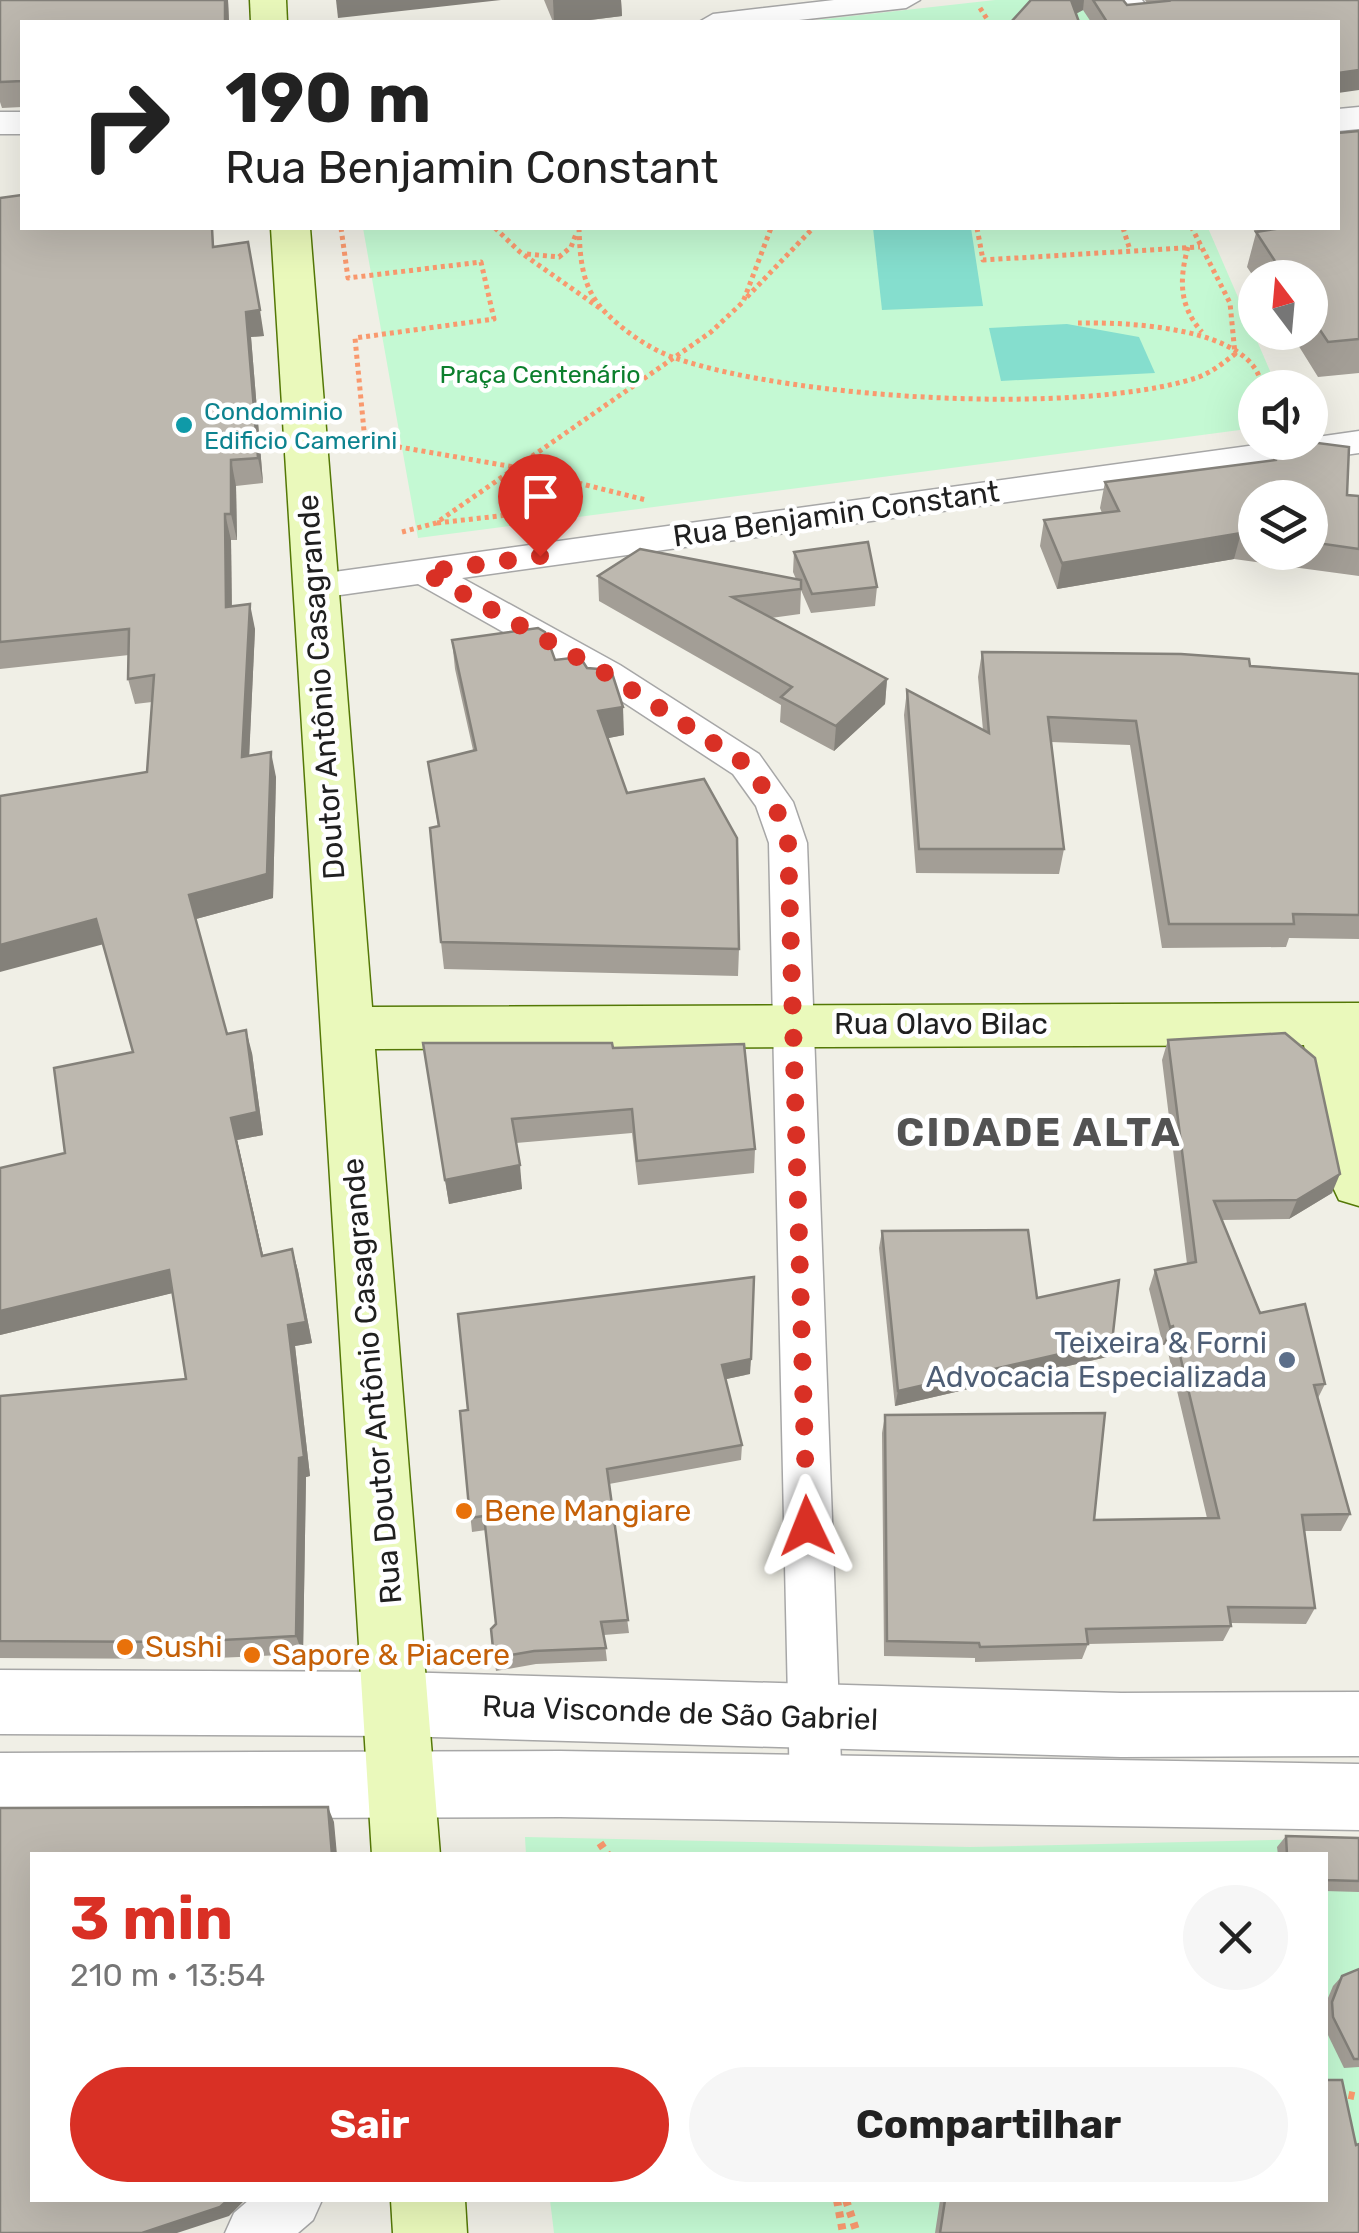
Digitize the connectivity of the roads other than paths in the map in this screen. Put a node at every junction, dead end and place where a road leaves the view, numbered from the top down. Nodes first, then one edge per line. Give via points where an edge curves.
1 (906, 0) edge
2 (1124, 0) edge
3 (731, 20) edge
4 (1139, 20) edge
5 (290, 230) edge
6 (1359, 442) edge
7 (424, 572) junction
8 (312, 587) junction
9 (1342, 1024) edge
10 (792, 1025) junction
11 (344, 1028) junction
12 (1359, 1183) edge
13 (0, 1702) edge
14 (398, 1704) junction
15 (813, 1718) junction
16 (1359, 1724) edge
17 (1121, 1725) junction
18 (0, 1786) edge
19 (402, 1787) junction
20 (816, 1790) junction
21 (1120, 1795) junction
22 (1359, 1797) edge
23 (406, 1852) edge
24 (291, 2202) edge
25 (428, 2202) edge
26 (254, 2233) edge
27 (430, 2233) edge

1 - 3 street
2 - 4 street
5 - 8 main road, Doutor Antônio Casagrande
6 - 7 street, Rua Benjamin Constant
7 - 8 street, Rua Benjamin Constant
7 - 10 street via 607,674 746,764 774,802 788,843
8 - 11 main road, Doutor Antônio Casagrande
9 - 10 main road, Rua Olavo Bilac
9 - 12 main road
10 - 11 main road, Rua Olavo Bilac
10 - 15 street
11 - 14 main road, Rua Doutor Antônio Casagrande
13 - 14 street, Rua Visconde de São Gabriel
14 - 15 street, Rua Visconde de São Gabriel
14 - 19 main road, Rua Doutor Antônio Casagrande
15 - 17 street, Rua Visconde de São Gabriel
15 - 20 street
16 - 17 street, Rua Visconde de São Gabriel
17 - 21 street
18 - 19 street
19 - 20 street
19 - 23 main road, Rua Doutor Antônio Casagrande
20 - 21 street
21 - 22 street
24 - 26 street
25 - 27 main road

